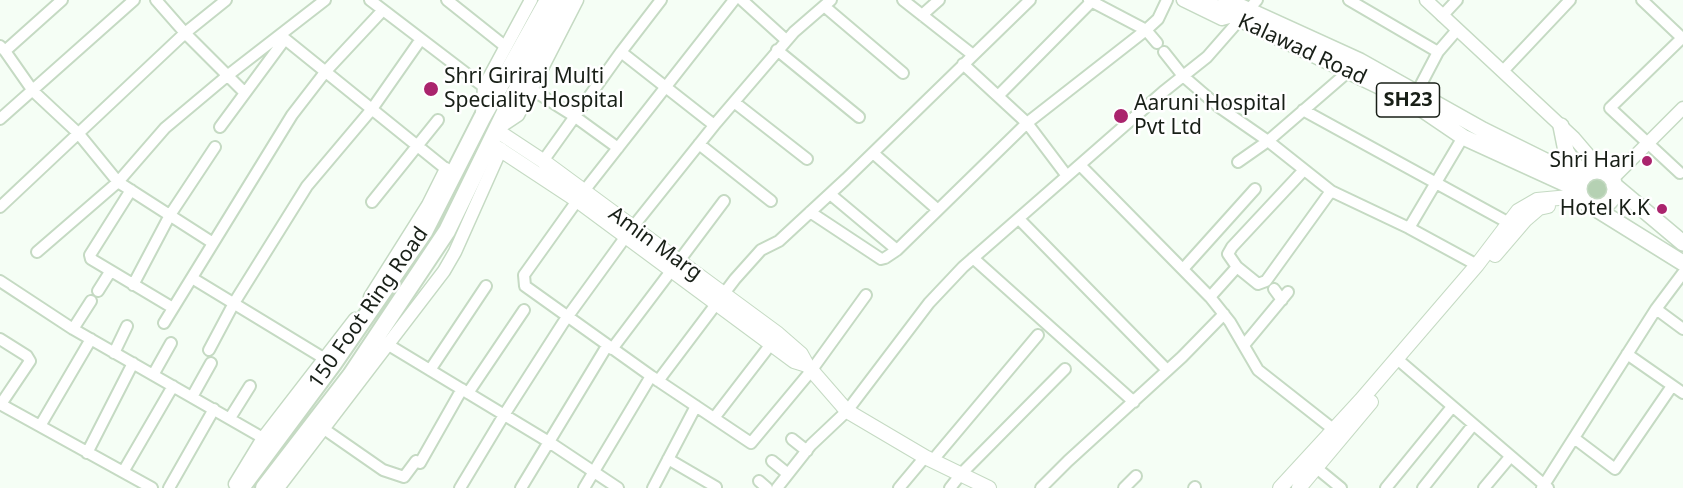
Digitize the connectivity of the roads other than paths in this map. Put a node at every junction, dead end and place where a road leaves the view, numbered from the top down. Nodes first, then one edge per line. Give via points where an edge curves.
1 (62, 0) edge
2 (134, 0) edge
3 (156, 0) edge
4 (226, 0) edge
5 (325, 0) edge
6 (370, 0) edge
7 (447, 0) edge
8 (531, 0) edge
9 (549, 0) edge
10 (565, 0) edge
11 (577, 0) edge
12 (662, 0) edge
13 (734, 0) edge
14 (742, 0) edge
15 (903, 0) edge
16 (939, 0) edge
17 (1030, 0) edge
18 (1167, 0) edge
19 (1183, 0) edge
20 (1200, 0) edge
21 (1349, 0) edge
22 (1426, 0) edge
23 (1457, 0) edge
24 (1570, 0) edge
25 (1642, 0) edge
26 (1090, 1) edge
27 (827, 3) edge
28 (1236, 7) edge
29 (383, 10) junction
30 (922, 15) junction
31 (1442, 16) junction
32 (1146, 30) junction
33 (1457, 30) junction
34 (185, 33) junction
35 (283, 37) junction
36 (1682, 38) edge
37 (421, 39) junction
38 (786, 40) junction
39 (506, 46) junction
40 (2, 49) edge
41 (777, 51) junction
42 (621, 52) junction
43 (1438, 52) junction
44 (973, 55) junction
45 (963, 64) junction
46 (326, 71) junction
47 (1349, 71) junction
48 (1503, 71) junction
49 (903, 73) dead end
50 (227, 76) junction
51 (1183, 76) junction
52 (526, 86) junction
53 (484, 87) junction
54 (666, 87) junction
55 (33, 91) junction
56 (1417, 92) junction
57 (245, 93) junction
58 (998, 96) junction
59 (734, 102) junction
60 (1683, 108) edge
61 (372, 109) junction
62 (1303, 110) junction
63 (574, 116) junction
64 (859, 117) dead end
65 (482, 118) junction
66 (0, 119) edge
67 (438, 120) dead end
68 (1027, 123) junction
69 (714, 125) junction
70 (1561, 126) junction
71 (220, 127) dead end
72 (78, 133) junction
73 (1464, 137) junction
74 (496, 141) junction
75 (1268, 141) junction
76 (699, 144) junction
77 (1648, 144) junction
78 (417, 145) junction
79 (215, 147) dead end
80 (618, 148) junction
81 (873, 153) junction
82 (807, 159) dead end
83 (543, 161) junction
84 (1238, 162) dead end
85 (1080, 165) junction
86 (1304, 171) junction
87 (450, 172) junction
88 (1680, 174) dead end
89 (1067, 176) junction
90 (1610, 179) junction
91 (118, 182) junction
92 (1435, 183) junction
93 (1255, 189) dead end
94 (131, 190) junction
95 (1331, 191) junction
96 (1584, 191) junction
97 (830, 194) junction
98 (581, 196) junction
99 (724, 201) dead end
100 (771, 201) dead end
101 (372, 202) dead end
102 (1635, 202) junction
103 (0, 207) edge
104 (938, 210) junction
105 (810, 212) junction
106 (170, 215) junction
107 (1018, 219) junction
108 (1509, 223) junction
109 (1621, 226) junction
110 (1409, 228) junction
111 (629, 233) junction
112 (213, 243) junction
113 (1683, 243) edge
114 (897, 250) junction
115 (37, 252) dead end
116 (973, 258) junction
117 (1683, 263) edge
118 (1477, 265) junction
119 (675, 266) junction
120 (1237, 267) junction
121 (1183, 269) junction
122 (110, 272) junction
123 (1683, 273) edge
124 (192, 278) junction
125 (0, 281) edge
126 (133, 285) junction
127 (486, 286) dead end
128 (1274, 289) dead end
129 (98, 291) dead end
130 (866, 295) dead end
131 (1210, 297) junction
132 (721, 299) junction
133 (92, 301) dead end
134 (234, 303) junction
135 (173, 308) junction
136 (1656, 309) junction
137 (525, 310) dead end
138 (1224, 314) junction
139 (567, 316) junction
140 (164, 323) dead end
141 (128, 326) dead end
142 (73, 329) junction
143 (1683, 329) edge
144 (1038, 334) dead end
145 (0, 339) edge
146 (91, 339) junction
147 (383, 341) junction
148 (171, 343) dead end
149 (771, 344) junction
150 (1244, 345) junction
151 (610, 347) junction
152 (209, 350) dead end
153 (114, 352) junction
154 (1627, 354) junction
155 (329, 361) junction
156 (1399, 361) junction
157 (133, 363) junction
158 (211, 363) dead end
159 (809, 368) junction
160 (1065, 369) dead end
161 (430, 370) junction
162 (1167, 370) junction
163 (153, 375) junction
164 (654, 379) junction
165 (173, 386) junction
166 (1672, 386) junction
167 (250, 387) dead end
168 (465, 391) junction
169 (1683, 393) edge
170 (192, 397) junction
171 (1134, 402) junction
172 (1, 404) edge
173 (696, 406) junction
174 (1452, 406) junction
175 (214, 409) junction
176 (847, 411) junction
177 (504, 415) junction
178 (230, 418) junction
179 (714, 418) junction
180 (1473, 425) junction
181 (40, 426) junction
182 (324, 429) junction
183 (1333, 429) junction
184 (1574, 438) junction
185 (792, 439) dead end
186 (268, 441) junction
187 (549, 442) junction
188 (805, 450) junction
189 (87, 453) junction
190 (1510, 457) junction
191 (668, 459) junction
192 (929, 459) junction
193 (772, 461) dead end
194 (1319, 470) dead end
195 (123, 472) junction
196 (593, 472) junction
197 (961, 474) junction
198 (1136, 476) dead end
199 (781, 481) edge
200 (716, 487) edge
201 (1545, 487) edge
202 (152, 488) edge
203 (168, 488) edge
204 (233, 488) edge
205 (241, 488) edge
206 (264, 488) edge
207 (278, 488) edge
208 (460, 488) edge
209 (521, 488) edge
210 (584, 488) edge
211 (618, 488) edge
212 (653, 488) edge
213 (899, 488) edge
214 (951, 488) edge
215 (989, 488) edge
216 (1041, 488) edge
217 (1124, 488) edge
218 (1280, 488) edge
219 (1299, 488) edge
220 (1341, 488) edge
221 (1386, 488) edge
222 (1423, 488) edge
223 (1484, 488) edge

1 - 40 street
2 - 55 street
3 - 34 street
4 - 34 street
5 - 35 street
6 - 29 street
7 - 39 street
8 - 39 street
9 - 65 highway, 150 Foot Ring Road
10 - 52 highway, 150 Foot Ring Road
11 - 52 street
12 - 42 street
13 - 54 street
14 - 38 street
15 - 30 street
16 - 30 street
17 - 44 street
18 - 32 street via 1158,19
19 - 28 street, Kalawad Road / SH23 via 1222,19
20 - 28 main road
21 - 43 street
22 - 31 street
23 - 31 street
24 - 48 street
25 - 36 street
26 - 32 street
26 - 58 street
27 - 38 street
27 - 49 street
28 - 47 main road, Kalawad Road / SH23
28 - 51 street via 1207,57
28 - 56 main road, Kalawad Road / SH23 via 1360,61
29 - 37 street
29 - 46 street
30 - 44 street
31 - 33 street
32 - 51 street
32 - 68 street
33 - 43 street
33 - 48 street
34 - 50 street
34 - 72 street
35 - 46 street
35 - 50 street
35 - 57 street
36 - 77 street via 1610,108
37 - 53 street
37 - 61 street
38 - 41 street
39 - 53 street
40 - 55 street
41 - 59 street
41 - 64 street
42 - 54 street
42 - 63 street
43 - 56 street
44 - 45 street
45 - 58 street
45 - 81 street
46 - 61 street
46 - 112 street via 292,115
47 - 62 street
47 - 73 main road, Kalawad Road / SH23 via 1410,101
48 - 70 street
50 - 57 street
50 - 91 street via 165,128
51 - 75 street
51 - 85 street
52 - 63 street
52 - 74 highway, 150 Foot Ring Road
53 - 65 street
54 - 69 street
54 - 80 street
55 - 66 street
55 - 72 street
56 - 96 main road, Kalawad Road / SH23
57 - 71 street
58 - 68 street
59 - 69 street
59 - 82 street
60 - 77 street
61 - 78 street
61 - 134 street via 307,186
62 - 75 street
62 - 92 street
63 - 80 street
63 - 83 street
65 - 87 highway, 150 Foot Ring Road
67 - 78 street
68 - 89 street
68 - 104 street
69 - 76 street
70 - 90 street
70 - 96 main road via 1566,151
72 - 91 street
72 - 103 street
73 - 92 street
73 - 96 main road, Kalawad Road / SH23
74 - 83 main road, Amin Marg
74 - 98 main road, Amin Marg
74 - 147 highway, 150 Foot Ring Road
75 - 84 street
75 - 86 street
76 - 100 street
76 - 111 street
77 - 88 street
77 - 90 street
78 - 87 street
78 - 101 street
79 - 106 street
80 - 98 street
81 - 97 street
81 - 104 street
83 - 98 main road, Amin Marg
85 - 89 street
85 - 121 street
86 - 95 street
86 - 120 street via 1232,247 1228,254
87 - 155 highway, 150 Foot Ring Road via 424,232
89 - 107 street
90 - 96 main road via 1597,171
90 - 96 main road via 1610,202 1599,207
90 - 102 main road
91 - 94 street
91 - 115 street
92 - 108 street
92 - 110 street
93 - 121 street
94 - 106 street
94 - 122 street via 90,255
95 - 110 street
95 - 120 street via 1266,281 1258,284
96 - 108 main road via 1537,200 1518,211
96 - 109 main road, Kalawad Road / SH23
96 - 156 main road via 1539,208 1525,220
97 - 105 street
97 - 114 street
98 - 111 main road, Amin Marg
98 - 139 street via 528,268 523,281
99 - 119 street
102 - 109 main road
102 - 113 main road
104 - 114 street
105 - 114 street via 881,259
105 - 132 street via 779,241 761,250
106 - 112 street
106 - 126 street
107 - 116 street
107 - 162 street
108 - 118 main road
109 - 117 main road, Kalawad Road / SH23
110 - 118 street
111 - 119 main road, Amin Marg
111 - 139 street
112 - 124 street
116 - 171 street
116 - 176 street via 929,303
118 - 156 main road
119 - 132 main road, Amin Marg
119 - 151 street
120 - 131 street
121 - 131 street
122 - 126 street
122 - 129 street
123 - 136 street
124 - 134 street
124 - 135 street
125 - 142 street
126 - 135 street
127 - 161 street
128 - 150 street via 1285,296
130 - 159 street
131 - 138 street
132 - 149 main road, Amin Marg
132 - 159 main road, Amin Marg via 801,354
132 - 164 street
133 - 142 street
134 - 152 street
134 - 155 street
135 - 140 street
136 - 143 street
136 - 154 street
137 - 168 street
138 - 150 street
138 - 162 street
139 - 151 street
139 - 177 street
141 - 153 street
142 - 146 street
144 - 192 street
145 - 172 street via 30,361
146 - 153 street
146 - 181 street
147 - 161 street
147 - 182 street
147 - 206 highway, 150 Foot Ring Road
148 - 163 street
149 - 159 main road, Amin Marg
149 - 179 street
150 - 183 street via 1258,370
151 - 164 street
151 - 187 street
153 - 157 street
154 - 166 street
154 - 184 street
155 - 186 highway, 150 Foot Ring Road
156 - 174 street
156 - 183 main road
156 - 219 main road
157 - 163 street
157 - 189 street
158 - 170 street
159 - 176 main road, Amin Marg
159 - 179 street via 752,443
160 - 197 street
161 - 168 street
162 - 171 street
163 - 165 street
164 - 173 street
164 - 196 street
165 - 170 street
165 - 195 street
166 - 169 street
166 - 184 street via 1616,469
167 - 178 street
168 - 177 street
168 - 182 street via 404,477 382,470
170 - 175 street
171 - 216 street
172 - 181 street
173 - 179 street
173 - 191 street
174 - 180 street
174 - 221 street
175 - 178 street
175 - 203 street
176 - 188 street
176 - 192 main road, Amin Marg
177 - 187 street
177 - 208 street
178 - 186 street
180 - 190 street
180 - 222 street
181 - 189 street
182 - 207 street
183 - 218 main road
184 - 201 street
185 - 188 street
186 - 204 street
186 - 205 highway, 150 Foot Ring Road
187 - 196 street
187 - 209 street
188 - 199 street
189 - 195 street
190 - 201 street
190 - 223 street
191 - 200 street
191 - 212 street
192 - 197 main road, Amin Marg
192 - 213 street
193 - 199 street
194 - 220 street
195 - 202 street
196 - 210 street
196 - 211 street
197 - 214 street
197 - 215 main road, Amin Marg
198 - 217 street

